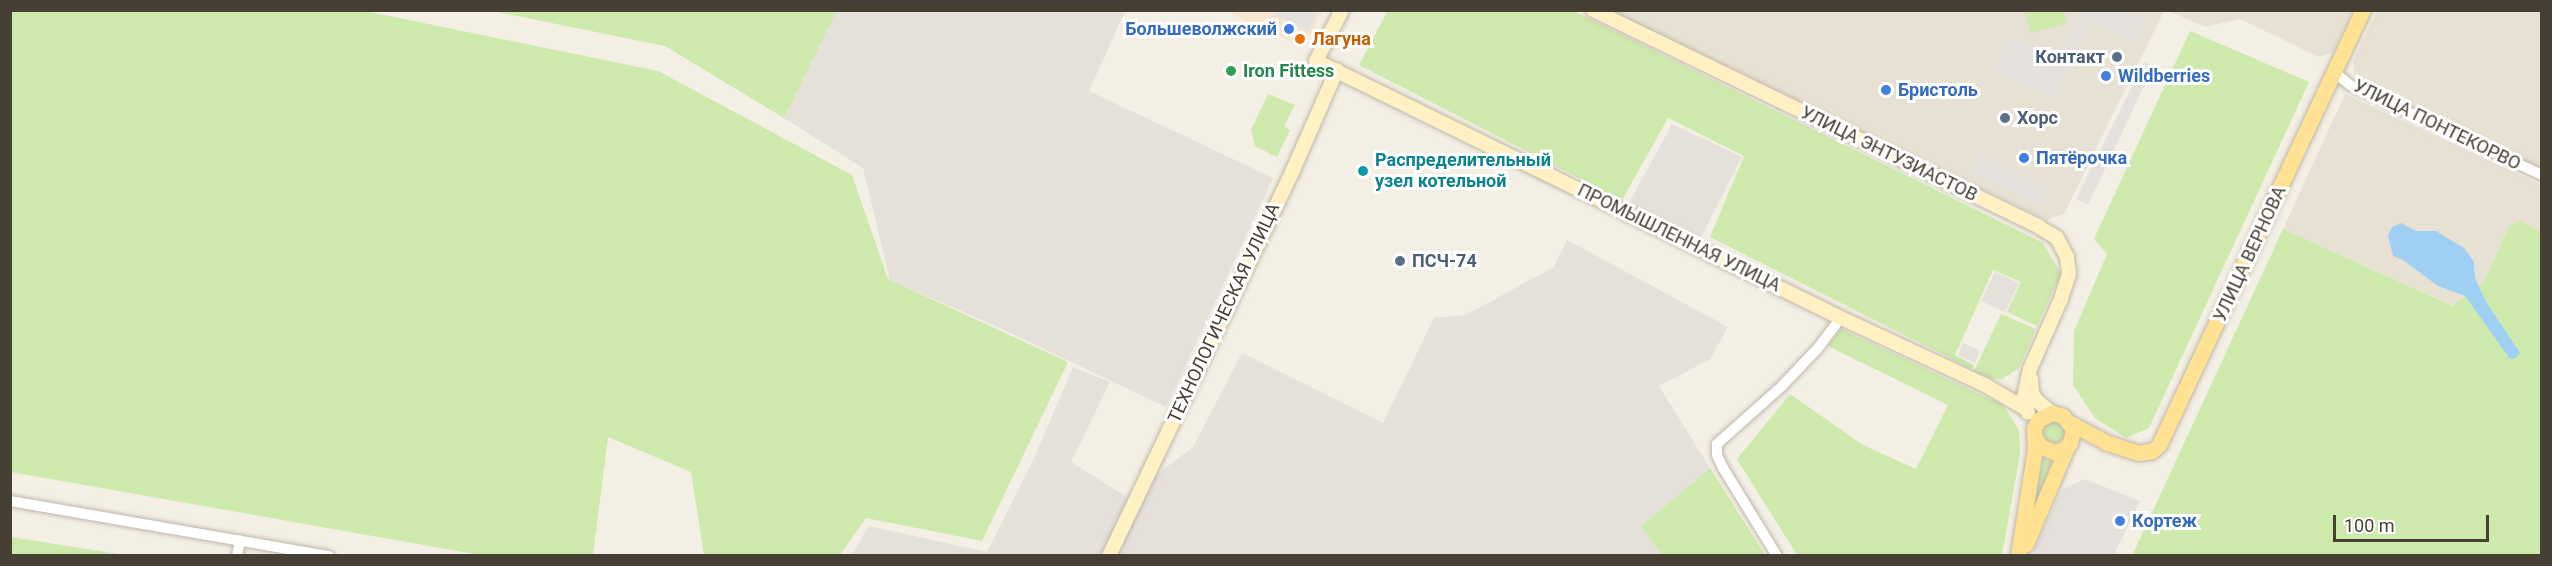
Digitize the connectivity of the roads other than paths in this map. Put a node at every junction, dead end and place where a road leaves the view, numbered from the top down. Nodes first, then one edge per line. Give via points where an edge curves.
1 (1342, 10) edge
2 (1593, 10) edge
3 (2363, 10) edge
4 (1337, 70) junction
5 (2334, 72) junction
6 (2541, 175) edge
7 (1841, 318) junction
8 (2030, 369) junction
9 (2026, 409) junction
10 (2052, 413) junction
11 (2070, 423) junction
12 (2035, 433) junction
13 (2105, 442) junction
14 (2068, 445) junction
15 (10, 501) edge
16 (240, 540) junction
17 (237, 555) edge
18 (329, 555) edge
19 (1109, 555) edge
20 (1778, 555) edge
21 (2019, 555) edge

1 - 4 street, ПРОМЫШЛЕННАЯ УЛИЦА via 1316,60
2 - 8 street, УЛИЦА ЭНТУЗИАСТОВ via 2057,238 2067,257 2069,274
3 - 5 main road, УЛИЦА ВЕРНОВА
4 - 7 street, ПРОМЫШЛЕННАЯ УЛИЦА
4 - 19 street, ТЕХНОЛОГИЧЕСКАЯ УЛИЦА
5 - 6 street, УЛИЦА ПОНТЕКОРВО via 2350,85
5 - 13 main road, УЛИЦА ВЕРНОВА via 2159,445 2152,451 2138,453
7 - 9 street, ПРОМЫШЛЕННАЯ УЛИЦА via 1985,385
7 - 20 street via 1782,386 1717,444 1723,468
8 - 9 street, УЛИЦА ЭНТУЗИАСТОВ
8 - 10 street via 2032,393
9 - 12 street, УЛИЦА ЭНТУЗИАСТОВ
10 - 11 main road
10 - 12 main road via 2038,420
11 - 13 main road, УЛИЦА ВЕРНОВА
11 - 14 main road via 2073,435
12 - 14 main road via 2046,450 2054,452
12 - 21 main road
13 - 14 main road, УЛИЦА ВЕРНОВА via 2086,439
14 - 21 main road
15 - 16 street
16 - 17 street
16 - 18 street

